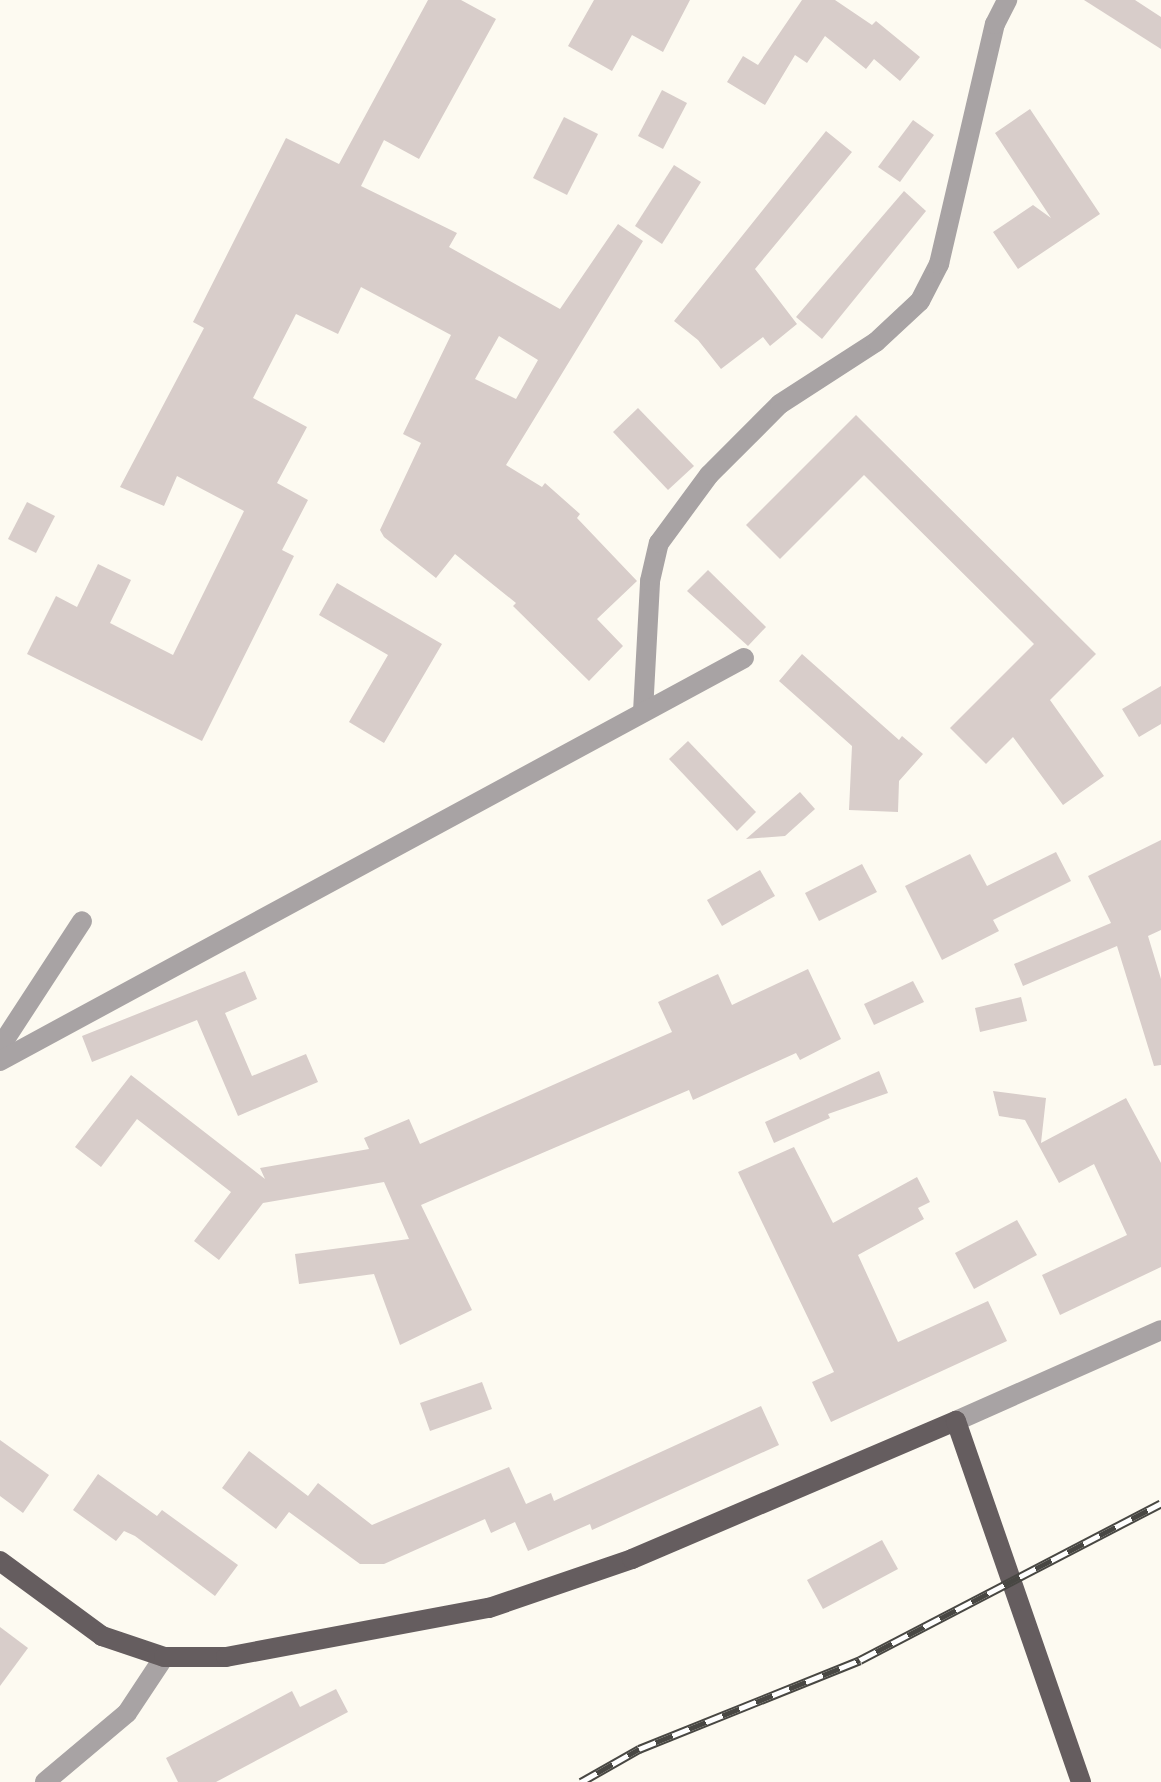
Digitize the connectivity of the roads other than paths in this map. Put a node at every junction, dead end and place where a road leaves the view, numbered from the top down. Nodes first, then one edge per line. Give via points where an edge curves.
1 (1007, 0) edge
2 (744, 658) dead end
3 (643, 712) junction
4 (82, 921) dead end
5 (0, 1047) edge
6 (0, 1061) edge
7 (1161, 1330) edge
8 (956, 1421) junction
9 (0, 1561) edge
10 (164, 1657) junction
11 (45, 1782) edge
12 (1081, 1782) edge

1 - 3 street via 995,24 939,264 920,301 876,342 780,404 709,475 659,543 650,581
2 - 3 street
3 - 6 street
4 - 5 street
7 - 8 street
8 - 10 main road via 632,1559 489,1608 226,1657
8 - 12 main road
9 - 10 main road via 102,1636
10 - 11 street via 127,1713

